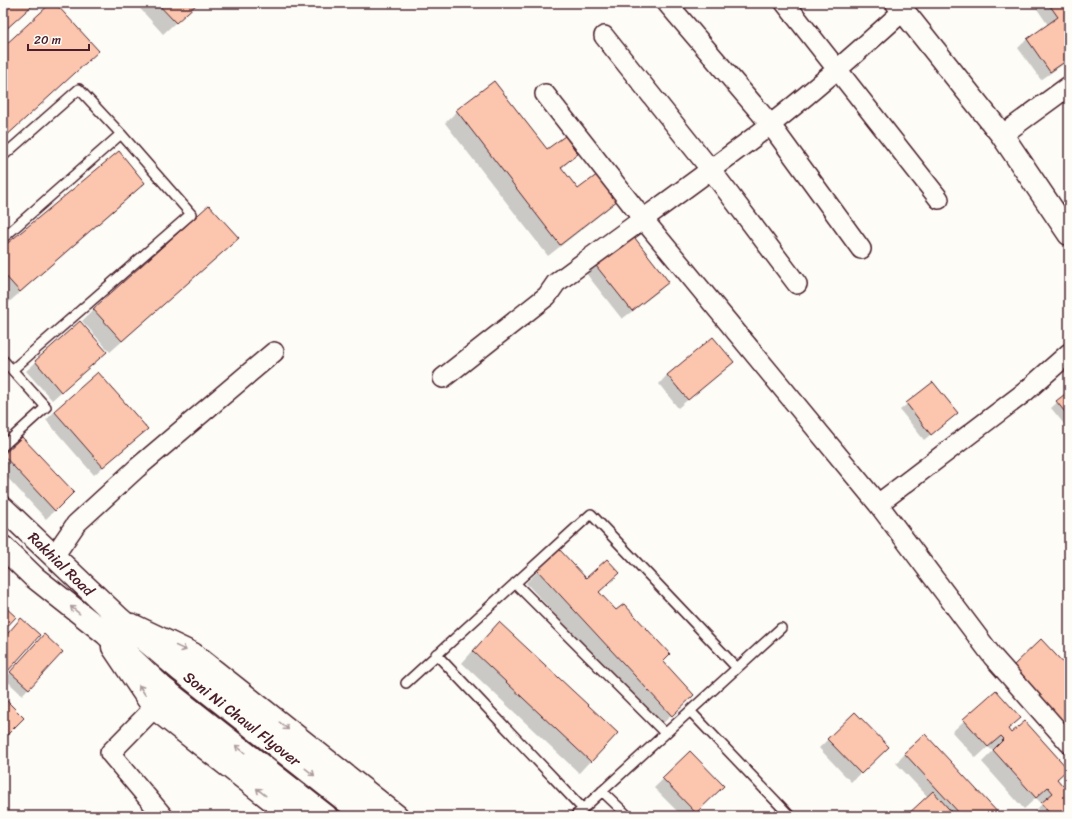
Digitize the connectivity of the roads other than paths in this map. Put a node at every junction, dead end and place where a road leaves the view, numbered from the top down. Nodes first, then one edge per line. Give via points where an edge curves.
1 (667, 3) edge
2 (785, 3) edge
3 (900, 7) edge
4 (604, 36) dead end
5 (837, 69) junction
6 (1069, 86) edge
7 (545, 94) dead end
8 (770, 124) junction
9 (121, 134) junction
10 (1002, 135) junction
11 (3, 156) edge
12 (711, 170) junction
13 (939, 199) dead end
14 (643, 219) junction
15 (1069, 234) edge
16 (3, 238) edge
17 (861, 249) dead end
18 (797, 284) dead end
19 (274, 352) dead end
20 (1069, 353) edge
21 (3, 360) edge
22 (12, 370) junction
23 (444, 378) dead end
24 (3, 446) edge
25 (878, 504) junction
26 (3, 508) edge
27 (3, 546) edge
28 (54, 556) junction
29 (515, 584) junction
30 (113, 627) junction
31 (781, 628) dead end
32 (436, 654) junction
33 (737, 668) junction
34 (406, 683) dead end
35 (154, 708) junction
36 (690, 711) junction
37 (666, 733) junction
38 (1069, 743) edge
39 (602, 791) junction
40 (583, 808) junction
41 (163, 816) edge
42 (292, 816) edge
43 (326, 816) edge
44 (365, 816) edge
45 (397, 816) edge
46 (575, 816) edge
47 (628, 816) edge
48 (790, 816) edge

1 - 8 street
2 - 5 street
3 - 5 street
3 - 10 main road
4 - 12 street
5 - 8 street
5 - 13 street
6 - 10 street
7 - 14 street
8 - 12 street
8 - 17 street
9 - 11 lane via 79,89
9 - 16 lane
9 - 22 lane via 190,214
10 - 15 main road
12 - 14 street
12 - 18 street
14 - 23 street via 556,283 547,296
14 - 25 street
19 - 28 street via 76,524
20 - 25 street via 1025,392
21 - 22 lane
22 - 24 lane via 46,407
25 - 38 street via 993,657
26 - 28 main road, Rakhial Road
30 -> 27 main road, Rakhial Road via 34,577
28 - 30 main road, Rakhial Road
29 - 32 lane
29 - 33 lane via 591,514
29 - 37 lane
35 -> 30 main road
43 -> 30 main road, Soni Ni Chawl Flyover via 163,688
30 -> 44 main road, Soni Ni Chawl Flyover via 180,670
30 -> 45 main road via 193,654
31 - 33 lane
32 - 34 lane
32 - 40 lane
33 - 36 lane
35 - 41 street via 110,753
42 -> 35 main road
36 - 37 lane
36 - 48 lane
37 - 39 lane
39 - 40 lane
39 - 47 lane
40 - 46 lane

